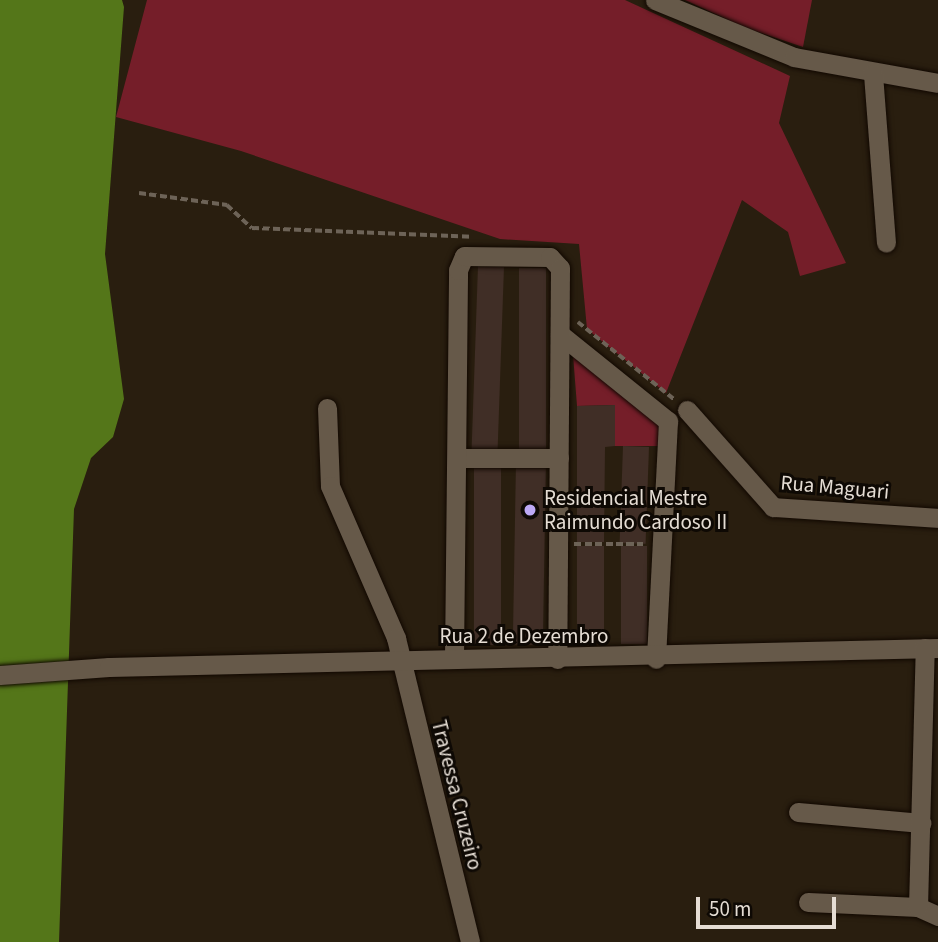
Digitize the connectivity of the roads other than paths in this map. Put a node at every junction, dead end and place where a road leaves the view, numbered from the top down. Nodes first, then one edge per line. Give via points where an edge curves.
1 (655, 0) edge
2 (873, 74) junction
3 (938, 83) edge
4 (887, 242) dead end
5 (560, 334) junction
6 (327, 408) dead end
7 (687, 410) road end
8 (458, 458) junction
9 (559, 458) junction
10 (938, 518) edge
11 (931, 648) edge
12 (454, 659) junction
13 (557, 659) junction
14 (656, 659) junction
15 (401, 660) junction
16 (0, 676) edge
17 (798, 812) dead end
18 (922, 822) junction
19 (808, 902) dead end
20 (918, 907) junction
21 (938, 916) edge
22 (470, 942) edge

1 - 2 street via 738,39
2 - 3 street
2 - 4 street
5 - 8 street via 557,260 464,256 458,270
5 - 9 street
5 - 14 street via 668,421
6 - 15 street, Travessa Cruzeiro via 330,486 387,610
7 - 10 street, Rua Maguari via 774,507
8 - 9 street
8 - 12 street
9 - 13 street
11 - 14 street, Rua 2 de Dezembro
11 - 18 street
12 - 13 street, Rua 2 de Dezembro
12 - 15 street, Rua 2 de Dezembro
13 - 14 street, Rua 2 de Dezembro
15 - 16 street, Rua 2 de Dezembro via 109,667
15 - 22 street, Travessa Cruzeiro
17 - 18 street
18 - 20 street
19 - 20 street
20 - 21 street

